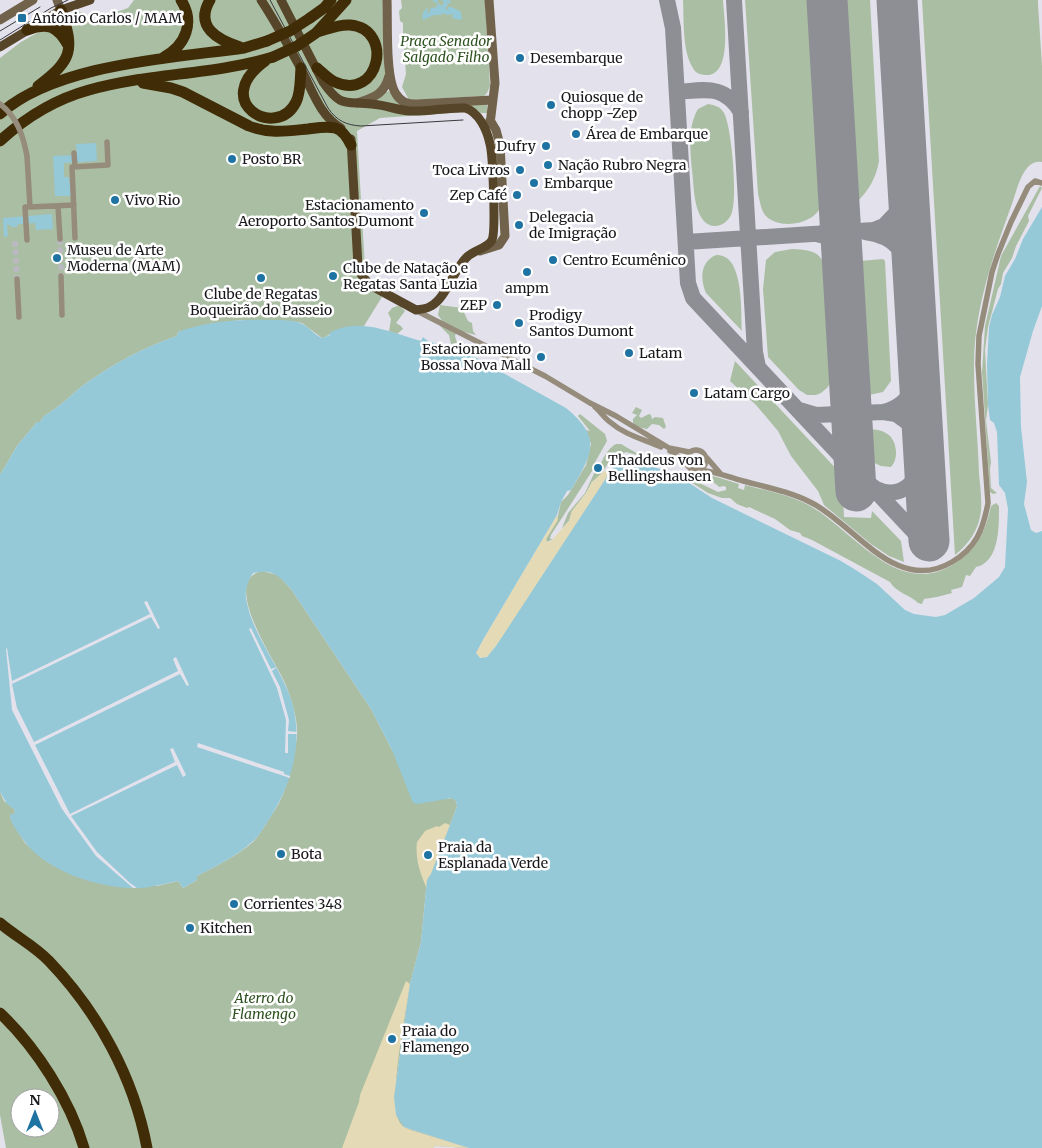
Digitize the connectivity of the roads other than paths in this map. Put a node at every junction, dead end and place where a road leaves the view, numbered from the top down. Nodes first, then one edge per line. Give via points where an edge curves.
1 (33, 0) edge
2 (90, 0) edge
3 (180, 0) edge
4 (210, 0) edge
5 (261, 0) edge
6 (282, 0) edge
7 (346, 0) edge
8 (387, 0) edge
9 (489, 0) edge
10 (60, 3) edge
11 (328, 3) edge
12 (0, 20) edge
13 (27, 30) junction
14 (316, 32) junction
15 (68, 46) junction
16 (0, 47) edge
17 (244, 48) junction
18 (272, 57) junction
19 (160, 60) junction
20 (301, 68) junction
21 (317, 68) junction
22 (390, 71) junction
23 (129, 81) junction
24 (494, 90) junction
25 (25, 96) junction
26 (492, 100) junction
27 (480, 101) junction
28 (0, 104) edge
29 (353, 104) junction
30 (0, 114) edge
31 (490, 120) junction
32 (0, 141) edge
33 (107, 142) dead end
34 (490, 144) junction
35 (351, 145) junction
36 (74, 154) dead end
37 (74, 164) junction
38 (1042, 183) edge
39 (74, 205) junction
40 (58, 206) junction
41 (30, 207) junction
42 (75, 238) dead end
43 (60, 239) tunnel mouth
44 (27, 240) dead end
45 (472, 253) junction
46 (61, 276) tunnel mouth
47 (17, 279) tunnel mouth
48 (432, 306) junction
49 (416, 310) junction
50 (62, 315) dead end
51 (19, 317) dead end
52 (434, 320) junction
53 (590, 403) junction
54 (689, 452) junction
55 (706, 457) junction
56 (687, 465) junction
57 (699, 470) junction
58 (720, 473) junction
59 (0, 923) edge
60 (0, 1013) edge
61 (84, 1148) edge
62 (147, 1148) edge

1 - 12 street
2 - 10 main road
3 - 19 highway via 187,15 186,32 178,48
4 - 17 highway via 205,19 211,32
5 - 20 main road
6 - 21 main road
7 - 14 highway
8 - 22 street
9 - 24 street
10 - 13 main road
10 - 15 highway via 68,30
11 - 17 highway, bridge via 290,31
13 - 15 highway via 38,26 54,28
13 - 16 main road
14 - 18 highway, bridge
14 - 21 highway via 345,25 358,27 374,41 378,57 376,68 369,77 353,84 336,83
15 - 25 highway via 63,65
17 - 19 highway
18 - 20 highway via 253,71 243,87 247,105 261,117 279,117 292,108 298,94
18 - 23 highway via 232,67
19 - 25 highway via 93,71
20 - 35 main road via 323,112 347,132
21 - 29 main road via 332,94
22 - 27 street via 394,93 407,104
22 - 29 street via 382,92
23 - 32 highway via 89,90 40,110
23 - 35 highway via 183,92 260,130 336,128
24 - 26 street
24 - 27 street
25 - 30 highway
26 - 27 street
26 - 31 street
28 - 41 street, bridge via 20,129 27,156
29 - 34 main road via 375,104 413,111 467,109 478,116
31 - 34 street
31 - 45 street via 500,145 505,236 499,245
33 - 37 street via 108,165
34 - 45 main road via 494,236 488,245
35 - 49 main road via 358,266 370,285
36 - 37 street
37 - 39 street
38 - 58 street via 1035,182 1028,187 993,267 978,355 988,503 984,524 966,553 936,569 899,566 876,553 813,503
39 - 40 street
39 - 42 street
40 - 41 street
40 - 43 street
41 - 44 street via 25,207
45 - 48 main road
46 - 50 street
47 - 51 street
48 - 49 main road
48 - 52 street
49 - 52 street
52 - 53 street via 542,374
53 - 54 street via 669,448
53 - 56 street via 619,429 673,453
54 - 55 street via 698,450
54 - 56 street
55 - 57 street via 704,466
55 - 58 street
56 - 57 street via 692,470
57 - 58 street
59 - 62 highway via 47,959 80,998 111,1045 136,1104
60 - 61 highway via 48,1073 65,1102

